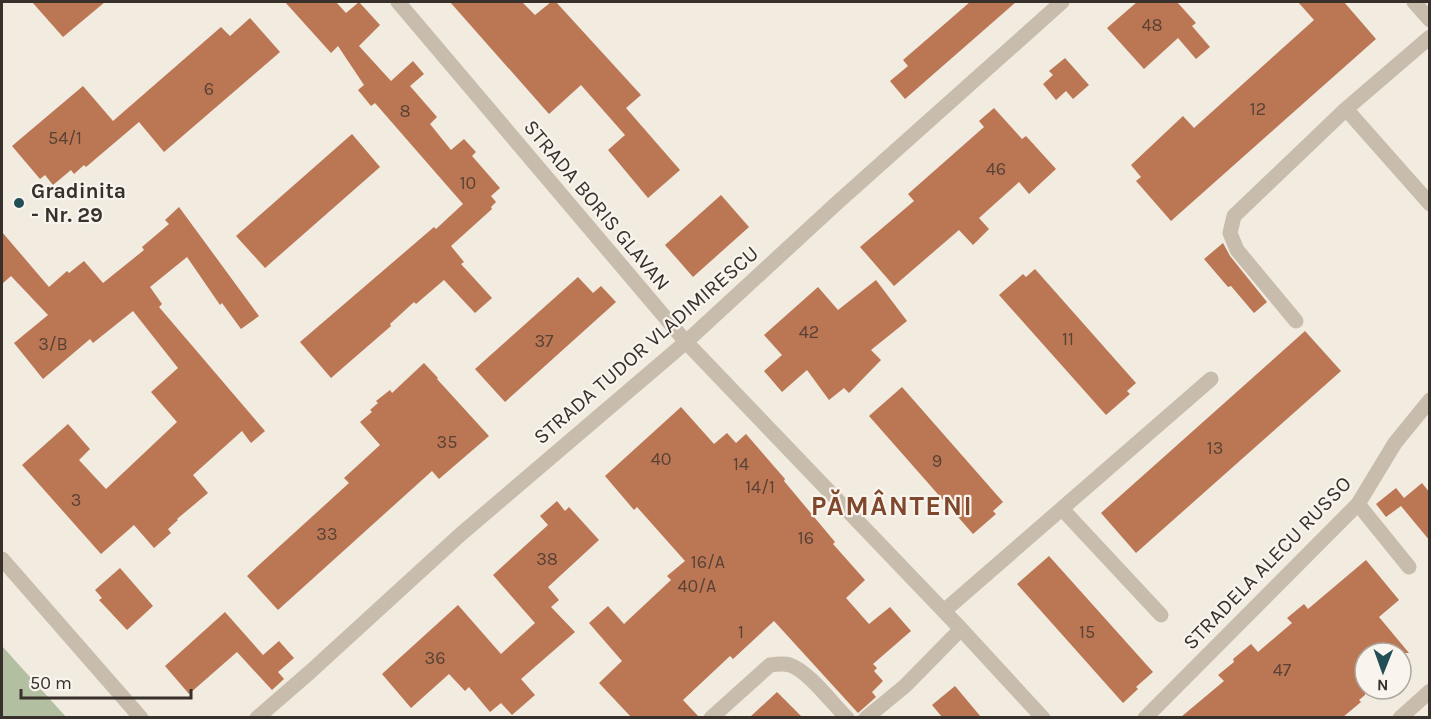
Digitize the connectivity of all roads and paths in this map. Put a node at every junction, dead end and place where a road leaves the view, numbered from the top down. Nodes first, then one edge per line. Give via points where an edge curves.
1 (398, 2) edge
2 (1062, 2) edge
3 (1414, 2) edge
4 (1430, 20) edge
5 (1430, 37) edge
6 (1346, 109) junction
7 (1430, 204) edge
8 (1296, 321) dead end
9 (686, 342) junction
10 (1211, 379) dead end
11 (1430, 400) edge
12 (1358, 504) junction
13 (1062, 509) junction
14 (2, 559) edge
15 (1409, 567) dead end
16 (944, 611) junction
17 (1161, 615) dead end
18 (961, 629) junction
19 (1430, 691) edge
20 (141, 717) edge
21 (257, 717) edge
22 (711, 717) edge
23 (847, 717) edge
24 (866, 717) edge
25 (1043, 717) edge
26 (1145, 717) edge
27 (1400, 717) edge

1 - 9 street, STRADA BORIS GLAVAN
2 - 9 street, STRADA TUDOR VLADIMIRESCU
3 - 4 street
5 - 6 street
6 - 7 street
6 - 8 street via 1234,216 1230,233 1237,250
9 - 16 street, STRADA BORIS GLAVAN
9 - 21 street, STRADA TUDOR VLADIMIRESCU via 461,534
10 - 13 street
11 - 12 street, STRADELA ALECU RUSSO via 1395,443
12 - 15 street
12 - 26 street, STRADELA ALECU RUSSO
13 - 16 street
13 - 17 street
14 - 20 street
16 - 18 street, STRADA BORIS GLAVAN
18 - 24 street via 905,687
18 - 25 street, STRADA BORIS GLAVAN
19 - 27 street
22 - 23 street via 770,665 782,663 792,665 809,678

